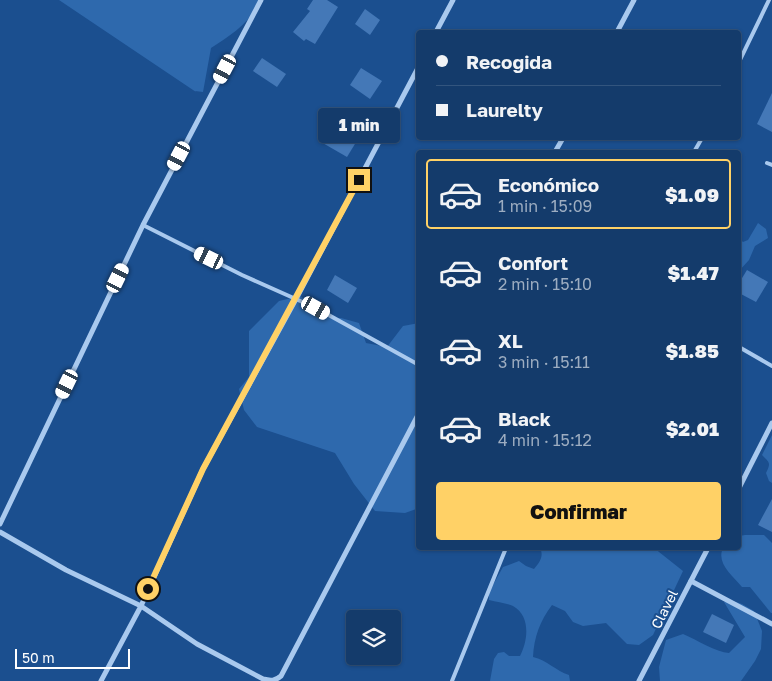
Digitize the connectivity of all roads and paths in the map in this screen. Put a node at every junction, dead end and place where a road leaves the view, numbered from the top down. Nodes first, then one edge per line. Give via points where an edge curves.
1 (261, 0) edge
2 (453, 0) edge
3 (634, 0) edge
4 (769, 0) edge
5 (437, 30) edge
6 (619, 30) edge
7 (741, 58) edge
8 (416, 72) edge
9 (767, 162) dead end
10 (772, 165) edge
11 (143, 225) junction
12 (296, 299) junction
13 (741, 348) edge
14 (416, 363) edge
15 (772, 366) edge
16 (416, 419) edge
17 (772, 423) edge
18 (741, 484) edge
19 (0, 524) edge
20 (0, 532) edge
21 (505, 550) edge
22 (707, 550) edge
23 (691, 581) junction
24 (141, 606) junction
25 (772, 624) edge
26 (101, 681) edge
27 (452, 681) edge
28 (639, 681) edge

1 - 11 street
2 - 5 street
3 - 6 street
4 - 7 lane
8 - 12 street
9 - 10 lane
11 - 12 lane
11 - 19 street
12 - 14 lane
12 - 24 street via 203,469
13 - 15 lane
16 - 24 street via 282,676 277,680 262,679 205,648
17 - 18 street
20 - 24 street via 66,570
21 - 27 lane
22 - 23 street, Clavel
23 - 25 street
23 - 28 street, Clavel
24 - 26 street

